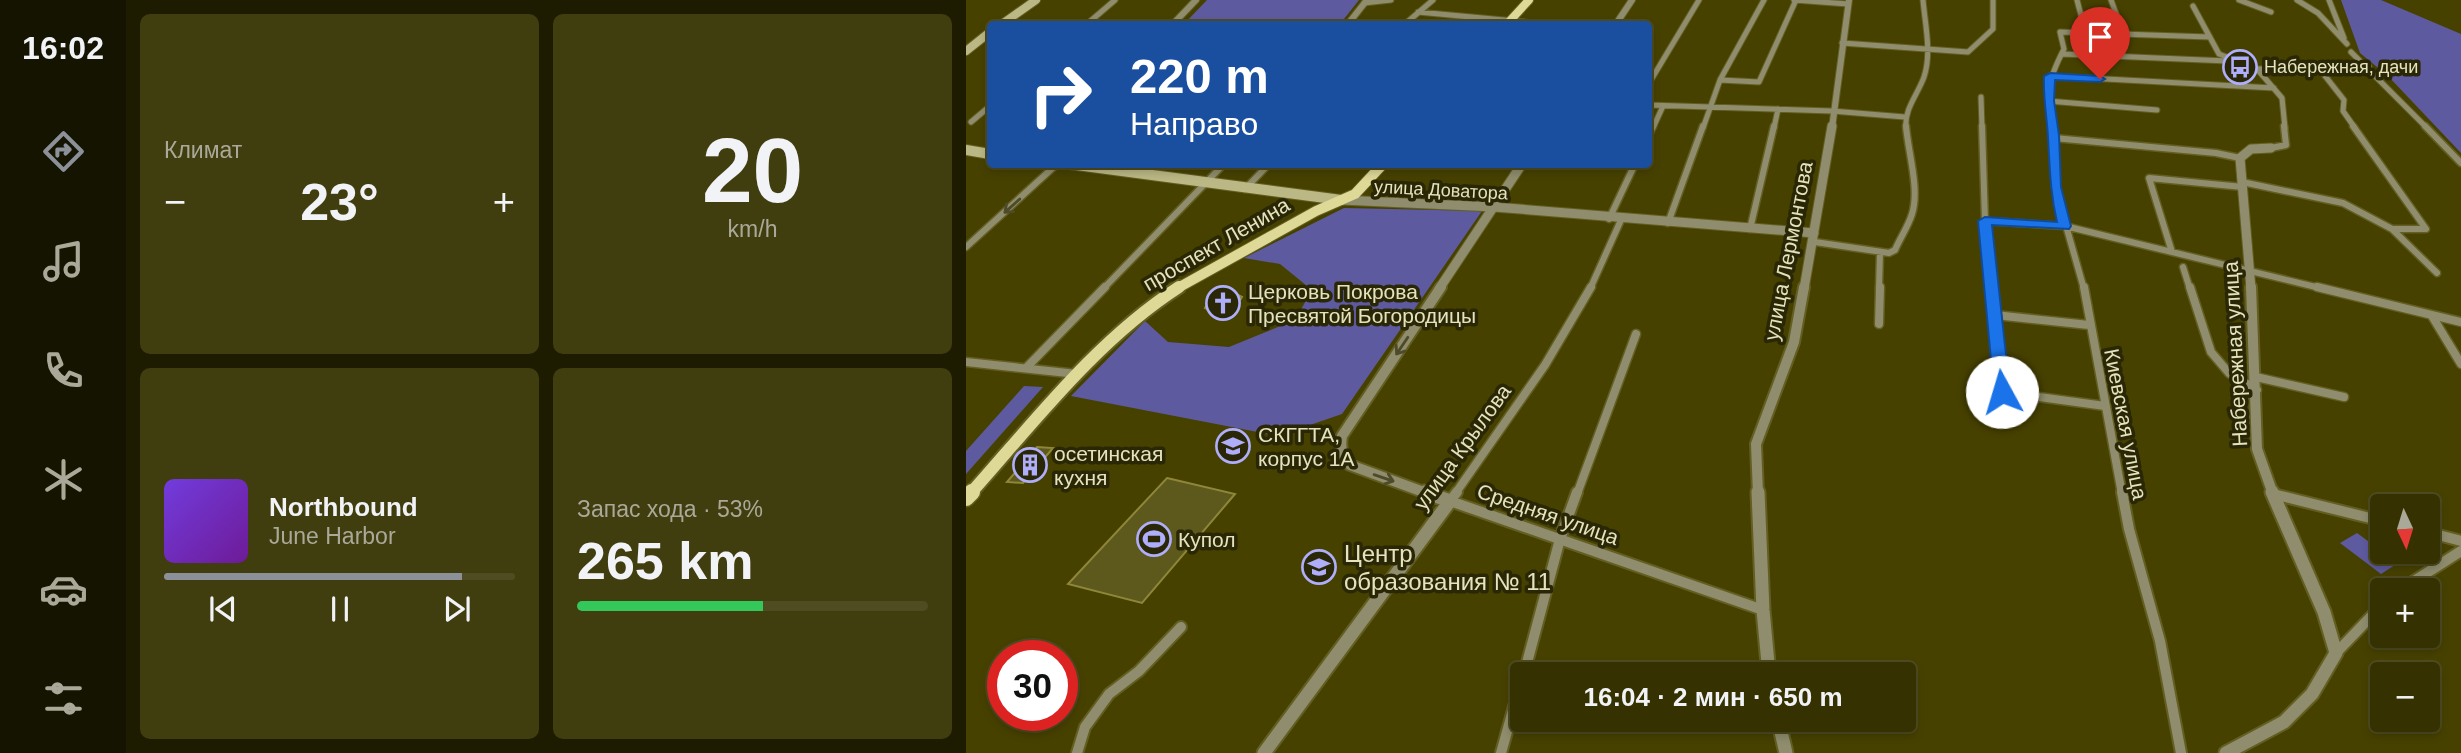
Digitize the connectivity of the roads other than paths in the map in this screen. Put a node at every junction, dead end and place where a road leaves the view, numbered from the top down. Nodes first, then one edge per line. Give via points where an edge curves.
1 (1035, 0) edge
2 (1115, 0) edge
3 (1196, 0) edge
4 (1391, 0) edge
5 (1433, 0) edge
6 (1529, 0) edge
7 (1632, 0) edge
8 (1699, 0) edge
9 (1764, 0) edge
10 (1795, 0) edge
11 (1923, 0) edge
12 (1993, 0) edge
13 (2077, 0) edge
14 (2111, 0) edge
15 (2239, 0) edge
16 (2298, 0) edge
17 (2329, 0) edge
18 (1365, 2) edge
19 (1848, 2) edge
20 (2193, 6) dead end
21 (1418, 12) junction
22 (2271, 12) dead end
23 (1006, 21) edge
24 (1090, 21) edge
25 (1175, 21) edge
26 (1350, 21) edge
27 (1408, 21) edge
28 (1500, 21) edge
29 (1510, 21) edge
30 (1618, 21) edge
31 (2086, 34) junction
32 (987, 35) edge
33 (2124, 35) junction
34 (2210, 37) junction
35 (1842, 43) junction
36 (1928, 49) junction
37 (966, 51) edge
38 (2351, 52) dead end
39 (2062, 54) junction
40 (2234, 61) junction
41 (2369, 67) junction
42 (2318, 68) junction
43 (2257, 69) junction
44 (2050, 76) junction
45 (1652, 78) edge
46 (1720, 80) junction
47 (2274, 88) junction
48 (1981, 97) dead end
49 (2048, 101) junction
50 (1652, 105) edge
51 (1663, 106) junction
52 (1711, 106) junction
53 (987, 109) edge
54 (1778, 109) junction
55 (2157, 110) dead end
56 (1832, 111) junction
57 (1905, 117) junction
58 (971, 122) dead end
59 (1652, 129) edge
60 (2054, 138) junction
61 (2271, 148) joint
62 (966, 150) edge
63 (987, 154) edge
64 (2240, 158) junction
65 (2461, 163) edge
66 (1054, 168) edge
67 (1096, 168) edge
68 (1142, 168) edge
69 (1221, 168) edge
70 (1265, 168) edge
71 (1379, 168) edge
72 (1519, 168) edge
73 (1633, 168) edge
74 (1137, 174) junction
75 (1207, 184) junction
76 (2243, 185) junction
77 (1244, 189) junction
78 (1341, 200) junction
79 (1494, 207) junction
80 (1609, 219) junction
81 (1621, 219) junction
82 (1985, 221) junction
83 (1668, 223) junction
84 (2065, 226) junction
85 (1749, 229) junction
86 (2392, 229) junction
87 (1814, 238) junction
88 (966, 247) edge
89 (1880, 252) junction
90 (2172, 252) junction
91 (2183, 267) dead end
92 (2250, 270) junction
93 (2437, 273) dead end
94 (1994, 314) junction
95 (2432, 316) junction
96 (2461, 322) edge
97 (1879, 324) dead end
98 (2089, 325) junction
99 (1636, 334) dead end
100 (966, 362) edge
101 (2461, 364) edge
102 (1026, 368) junction
103 (1077, 374) junction
104 (2256, 377) junction
105 (2256, 390) junction
106 (2344, 397) dead end
107 (2105, 406) junction
108 (2273, 494) junction
109 (966, 498) edge
110 (1450, 500) junction
111 (2370, 518) edge
112 (2440, 535) edge
113 (1560, 539) junction
114 (2461, 541) edge
115 (2461, 551) edge
116 (2419, 578) edge
117 (1763, 610) junction
118 (2370, 618) edge
119 (1181, 627) dead end
120 (2336, 653) junction
121 (1527, 662) edge
122 (1768, 662) edge
123 (1510, 722) edge
124 (1781, 732) edge
125 (1077, 753) edge
126 (1264, 753) edge
127 (1501, 753) edge
128 (1786, 753) edge
129 (2181, 753) edge
130 (2226, 753) edge

1 - 23 main road
2 - 24 street
3 - 25 street
4 - 18 street
5 - 21 street
6 - 29 main road
7 - 30 street
8 - 45 street
9 - 46 street
10 - 19 street
10 - 46 street via 1759,82
11 - 36 street
12 - 36 street via 1993,29 1968,52
13 - 31 street
14 - 33 street
15 - 22 street
16 - 17 street via 2315,9 2347,44
18 - 26 street
19 - 35 street, улица Лермонтова
20 - 34 street
21 - 27 street
21 - 28 street
31 - 33 street, Киевская улица
31 - 39 street, Киевская улица via 2060,32
32 - 37 main road
33 - 34 street, Киевская улица
34 - 40 street via 2219,54
35 - 36 street
35 - 56 street, улица Лермонтова
36 - 57 street via 1925,75
38 - 41 street
39 - 40 street
39 - 44 street, Киевская улица
40 - 43 street
41 - 42 street
41 - 65 street
42 - 43 street
42 - 86 street via 2344,100 2343,111 2426,229
43 - 47 street
44 - 47 street
44 - 49 street, Киевская улица
46 - 52 street
47 - 61 street via 2282,98 2286,145
48 - 82 street
49 - 55 street
49 - 60 street, Киевская улица
50 - 51 street
51 - 52 street
51 - 59 street
52 - 54 street
52 - 83 street
53 - 58 street
54 - 56 street
54 - 85 street
56 - 57 street
56 - 87 street, улица Лермонтова
57 - 89 street via 1913,164 1913,212 1895,250
60 - 64 street
60 - 84 street, Киевская улица via 2055,187
61 - 64 street via 2251,149
62 - 63 main road
64 - 76 street, Набережная улица
66 -> 88 street
67 - 74 main road, улица Доватора
68 - 74 street
69 - 75 street, проспект Ленина
70 - 77 street
71 - 78 main road, проспект Ленина via 1355,194
72 - 79 street
73 - 80 street
74 - 75 main road, улица Доватора
75 - 77 main road, улица Доватора
75 - 102 street, проспект Ленина
76 - 86 street via 2343,203
76 - 90 street via 2149,178
76 - 92 street, Набережная улица
77 - 78 main road, улица Доватора
78 - 79 street, улица Доватора
78 - 103 main road, проспект Ленина via 1176,289 1125,327
79 - 80 street, улица Доватора
79 -> 110 street, Средняя улица via 1342,436 1342,456 1350,464
80 - 81 street, улица Доватора
81 - 83 street, улица Доватора
81 - 110 street, улица Крылова via 1608,253 1520,408
82 - 84 street
82 - 94 street
83 - 85 street, улица Доватора
84 - 90 street
84 - 98 street, Киевская улица
85 - 87 street, улица Доватора
86 - 93 street
87 - 89 street
87 - 117 street, улица Лермонтова via 1794,342 1756,444
89 - 97 street
90 - 92 street
91 - 105 street via 2211,352 2228,373
92 - 95 street
92 - 104 street, Набережная улица
94 - 98 street
94 - 107 street via 2002,392
95 - 96 street
95 - 101 street
98 - 107 street, Киевская улица
99 - 113 street
100 - 102 street
102 - 103 street
103 - 109 main road, проспект Ленина
104 - 105 street, Набережная улица
104 - 106 street
105 - 108 street, Набережная улица via 2257,449
107 - 129 street, Киевская улица
108 - 111 street
108 - 120 street, Набережная улица via 2324,612
110 - 113 street, Средняя улица
110 - 126 street, улица Крылова
112 - 114 street
113 - 117 street, Средняя улица
113 - 121 street
115 - 116 street
117 - 122 street, улица Лермонтова
118 - 120 street
119 - 125 street via 1139,671 1109,694 1085,727
120 - 130 street via 2312,694 2284,722
123 - 127 street
124 - 128 street

